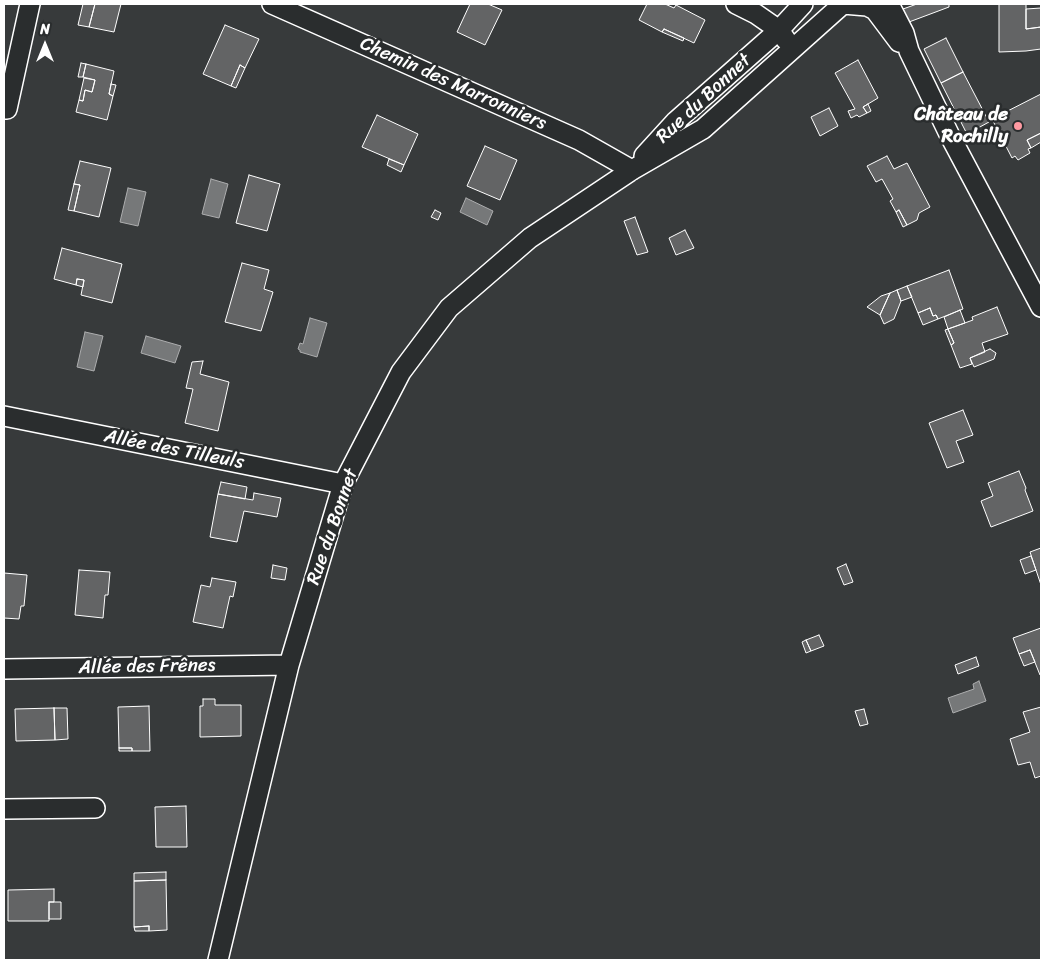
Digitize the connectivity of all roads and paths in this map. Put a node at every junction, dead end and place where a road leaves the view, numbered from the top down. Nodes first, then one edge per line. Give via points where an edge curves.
1 (30, 4) edge
2 (272, 4) edge
3 (736, 4) edge
4 (803, 4) edge
5 (843, 4) edge
6 (888, 4) edge
7 (866, 5) edge
8 (779, 30) junction
9 (792, 49) junction
10 (909, 51) junction
11 (4, 109) edge
12 (632, 170) junction
13 (1041, 307) edge
14 (4, 416) edge
15 (343, 484) junction
16 (289, 665) junction
17 (4, 669) edge
18 (95, 808) dead end
19 (4, 809) edge
20 (218, 960) edge

1 - 11 street via 7,109
2 - 12 street, Chemin des Marronniers via 579,140
3 - 8 street
4 - 8 street, Rue du Bonnet
5 - 7 street
5 - 9 street, Rue du Bonnet
6 - 10 street via 904,33
7 - 10 street via 875,10 896,40
8 - 9 street
8 - 12 street, Rue du Bonnet via 676,121
9 - 12 street, Rue du Bonnet via 703,129
10 - 13 street via 950,136
12 - 15 street, Rue du Bonnet via 530,238 449,308 401,372
14 - 15 street, Allée des Tilleuls
15 - 16 street, Rue du Bonnet
16 - 17 street, Allée des Frênes
16 - 20 street, Rue du Bonnet
18 - 19 street

